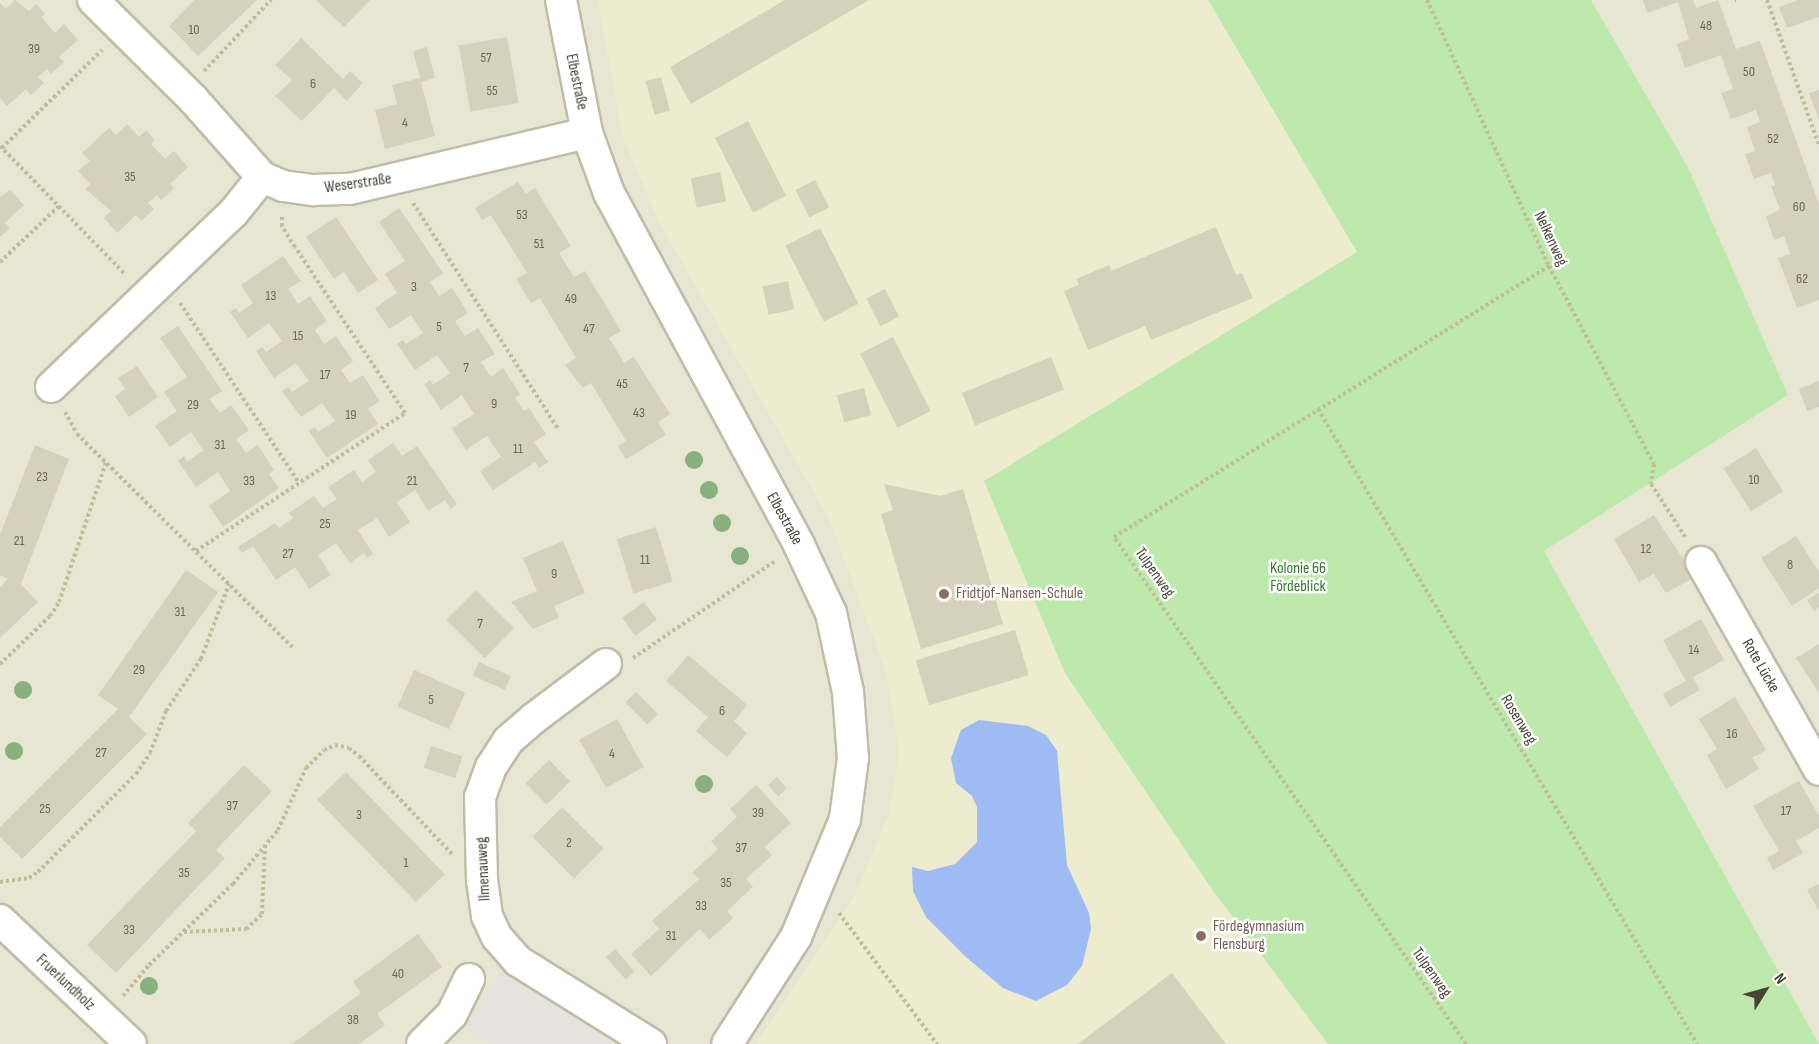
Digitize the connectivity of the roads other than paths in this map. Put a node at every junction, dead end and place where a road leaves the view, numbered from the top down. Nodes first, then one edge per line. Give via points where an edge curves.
1 (93, 0) edge
2 (561, 0) edge
3 (588, 134) junction
4 (273, 182) junction
5 (51, 387) road end
6 (1701, 562) road end
7 (606, 664) road end
8 (1819, 770) edge
9 (0, 920) edge
10 (469, 979) dead end
11 (131, 1044) edge
12 (422, 1044) edge
13 (651, 1044) edge
14 (727, 1044) edge

1 - 4 street
2 - 3 street, Elbestraße
3 - 4 street, Weserstraße via 350,189 313,190
3 - 14 street, Elbestraße via 609,193 799,545 831,613 848,692 853,758 845,819 796,937
4 - 5 street via 234,212
6 - 8 street, Rote Lücke
7 - 13 street, Ilmenauweg via 508,741 491,768 480,797 482,880 487,916 497,937 518,961
9 - 11 street, Fruerlundholz
10 - 12 street via 452,1014

